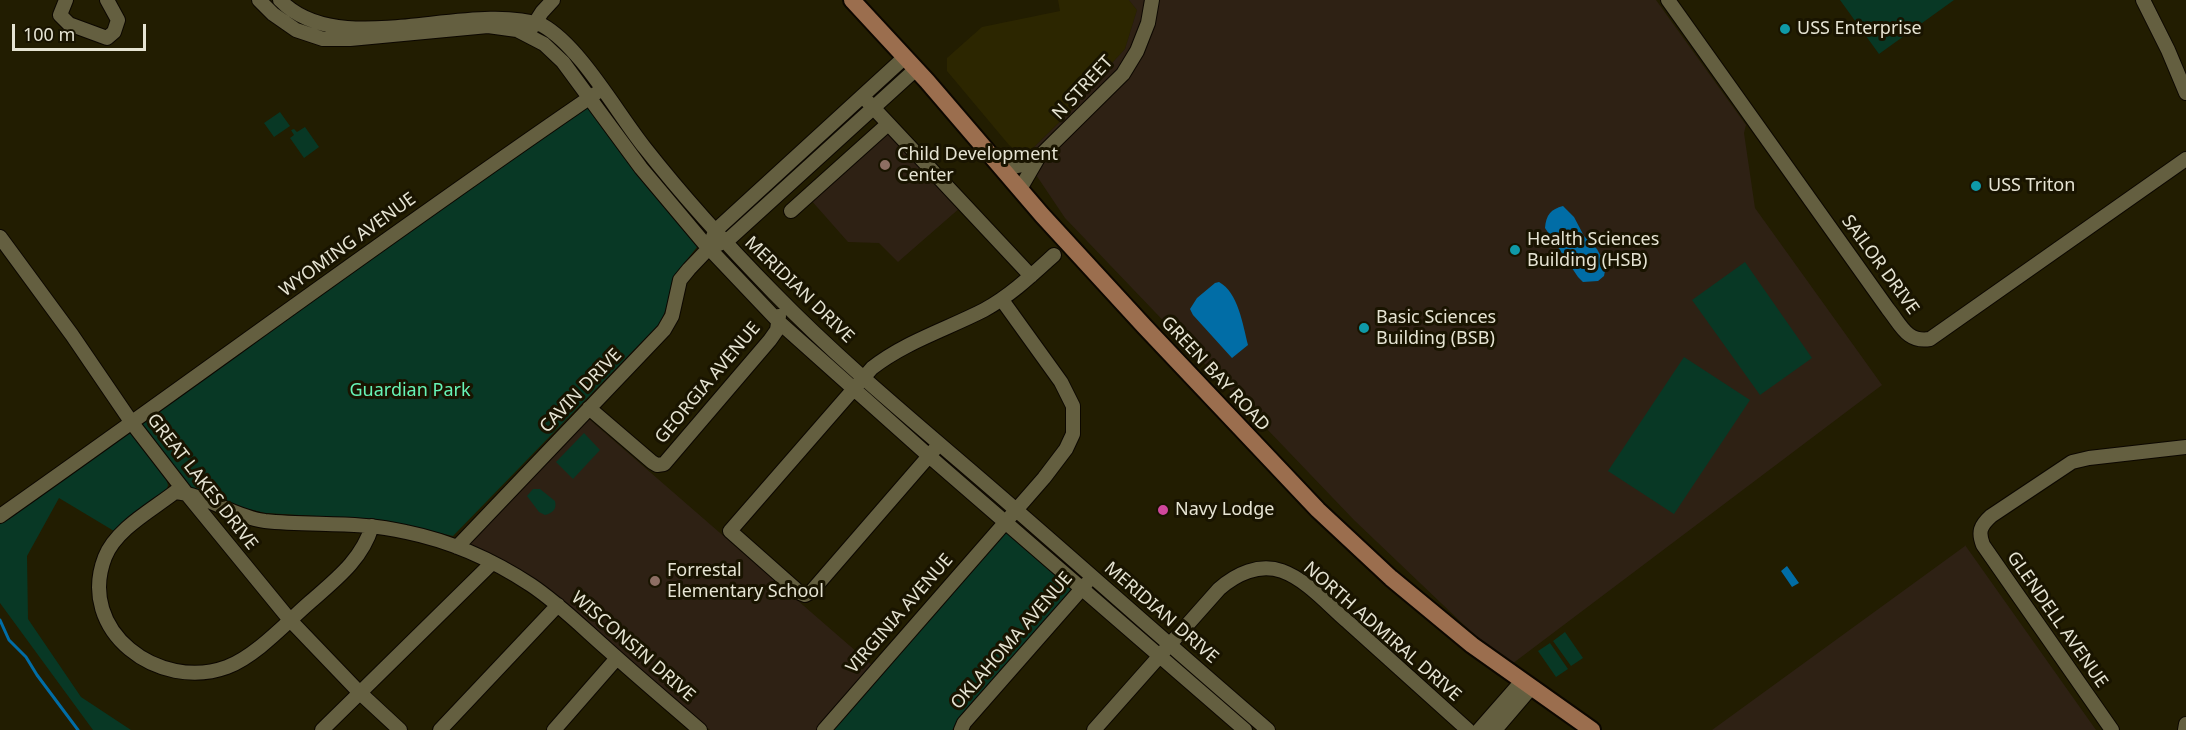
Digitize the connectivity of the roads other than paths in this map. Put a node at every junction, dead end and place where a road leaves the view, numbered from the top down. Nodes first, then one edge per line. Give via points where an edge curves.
1 (66, 0) edge
2 (107, 0) edge
3 (259, 0) edge
4 (280, 0) edge
5 (553, 0) edge
6 (852, 0) edge
7 (1152, 0) edge
8 (1668, 0) edge
9 (2143, 0) edge
10 (489, 6) junction
11 (535, 21) junction
12 (488, 26) junction
13 (527, 34) junction
14 (911, 63) junction
15 (601, 89) junction
16 (2186, 93) edge
17 (863, 96) junction
18 (588, 99) junction
19 (874, 108) junction
20 (888, 124) junction
21 (1038, 158) junction
22 (2186, 159) edge
23 (1003, 169) junction
24 (1020, 189) junction
25 (791, 211) dead end
26 (715, 231) junction
27 (0, 237) edge
28 (725, 242) junction
29 (709, 248) junction
30 (1054, 255) dead end
31 (1031, 276) junction
32 (1002, 300) junction
33 (782, 301) junction
34 (779, 322) junction
35 (863, 377) junction
36 (853, 388) junction
37 (589, 408) junction
38 (132, 423) junction
39 (940, 444) junction
40 (2186, 447) edge
41 (929, 456) junction
42 (186, 493) junction
43 (1015, 509) junction
44 (0, 516) edge
45 (1004, 522) junction
46 (372, 526) junction
47 (457, 547) junction
48 (492, 563) junction
49 (1093, 577) junction
50 (1082, 589) junction
51 (558, 605) junction
52 (290, 620) junction
53 (1169, 643) junction
54 (1159, 655) junction
55 (617, 658) junction
56 (1526, 685) junction
57 (359, 692) junction
58 (1242, 708) junction
59 (2186, 724) edge
60 (1228, 725) edge
61 (693, 728) edge
62 (322, 730) edge
63 (400, 730) edge
64 (440, 730) edge
65 (554, 730) edge
66 (824, 730) edge
67 (961, 730) edge
68 (1094, 730) edge
69 (1245, 730) edge
70 (1268, 730) edge
71 (1468, 730) edge
72 (1479, 730) edge
73 (1496, 730) edge
74 (1592, 730) edge
75 (2112, 730) edge
76 (2184, 730) edge

1 - 2 street via 60,15 69,24 107,38 118,20
3 - 12 street, MERIDIAN DRIVE via 296,30 324,39
4 - 10 street, MERIDIAN DRIVE via 302,15 341,25
5 - 11 street
6 - 14 main road, GREEN BAY ROAD
7 - 21 street, N STREET via 1148,23 1123,74
8 - 22 street, SAILOR DRIVE via 1888,309 1911,338 1919,341 1930,339
9 - 16 street
10 - 11 street, MERIDIAN DRIVE
10 - 12 street
11 - 13 street
11 - 15 street, MERIDIAN DRIVE via 566,43
12 - 13 street, MERIDIAN DRIVE
13 - 18 street, MERIDIAN DRIVE via 554,52
14 - 17 street, CAVIN DRIVE
14 - 19 street, CAVIN DRIVE
14 - 23 main road, GREEN BAY ROAD
15 - 18 street, WYOMING AVENUE
15 - 26 street, MERIDIAN DRIVE
17 - 19 street
17 - 26 street, CAVIN DRIVE
18 - 29 street, MERIDIAN DRIVE via 640,168
18 - 38 street, WYOMING AVENUE via 396,231
19 - 20 street
19 - 28 street, CAVIN DRIVE
20 - 25 street
20 - 31 street
21 - 23 street, N STREET
21 - 24 street, N STREET
23 - 24 main road, GREEN BAY ROAD
24 - 56 main road, GREEN BAY ROAD via 1144,327 1318,510 1424,605
26 - 28 street, MERIDIAN DRIVE
26 - 29 street, CAVIN DRIVE
27 - 38 street, GREAT LAKES DRIVE
28 - 29 street, CAVIN DRIVE
28 - 33 street, MERIDIAN DRIVE
29 - 34 street, MERIDIAN DRIVE
29 - 37 street, CAVIN DRIVE via 680,280 672,316 664,330
30 - 31 street
31 - 32 street
32 - 35 street via 893,353
32 - 43 street, VIRGINIA AVENUE via 1061,382 1070,397 1074,416 1073,435 1066,449
33 - 34 street, GEORGIA AVENUE
33 - 35 street, MERIDIAN DRIVE
34 - 36 street, MERIDIAN DRIVE
34 - 37 street, GEORGIA AVENUE via 770,340 664,464 652,462
35 - 36 street
35 - 39 street, MERIDIAN DRIVE
36 - 41 street, MERIDIAN DRIVE
36 - 41 street via 730,531 805,595
37 - 47 street, CAVIN DRIVE
38 - 42 street, GREAT LAKES DRIVE
38 - 44 street, WYOMING AVENUE
39 - 41 street
39 - 43 street, MERIDIAN DRIVE
40 - 75 street, GLENDELL AVENUE via 2072,462 1982,524 1983,546
41 - 45 street, MERIDIAN DRIVE
42 - 46 street, WISCONSIN DRIVE via 263,520
42 - 52 street, GREAT LAKES DRIVE
42 - 52 street via 175,492 128,528 105,556 100,599 119,638 132,651 160,667 205,672 228,667 251,653
43 - 45 street, VIRGINIA AVENUE
43 - 49 street, MERIDIAN DRIVE
45 - 50 street, MERIDIAN DRIVE
45 - 66 street, VIRGINIA AVENUE
46 - 47 street, WISCONSIN DRIVE
46 - 52 street via 353,562
47 - 48 street, WISCONSIN DRIVE
48 - 51 street, WISCONSIN DRIVE
48 - 57 street
49 - 50 street, OKLAHOMA AVENUE
49 - 53 street, MERIDIAN DRIVE
50 - 54 street, MERIDIAN DRIVE
50 - 67 street, OKLAHOMA AVENUE
51 - 55 street, WISCONSIN DRIVE
51 - 64 street
52 - 57 street, GREAT LAKES DRIVE
53 - 54 street, NORTH ADMIRAL DRIVE
53 - 58 street, MERIDIAN DRIVE
53 - 71 street, NORTH ADMIRAL DRIVE via 1231,578 1249,570 1282,571 1315,593
54 - 60 street, MERIDIAN DRIVE
54 - 68 street, NORTH ADMIRAL DRIVE
55 - 61 street, WISCONSIN DRIVE
55 - 65 street
56 - 72 street
56 - 73 street
56 - 74 main road, GREEN BAY ROAD
57 - 62 street
57 - 63 street, GREAT LAKES DRIVE
58 - 60 street
58 - 70 street, MERIDIAN DRIVE
59 - 76 street
60 - 69 street, MERIDIAN DRIVE

